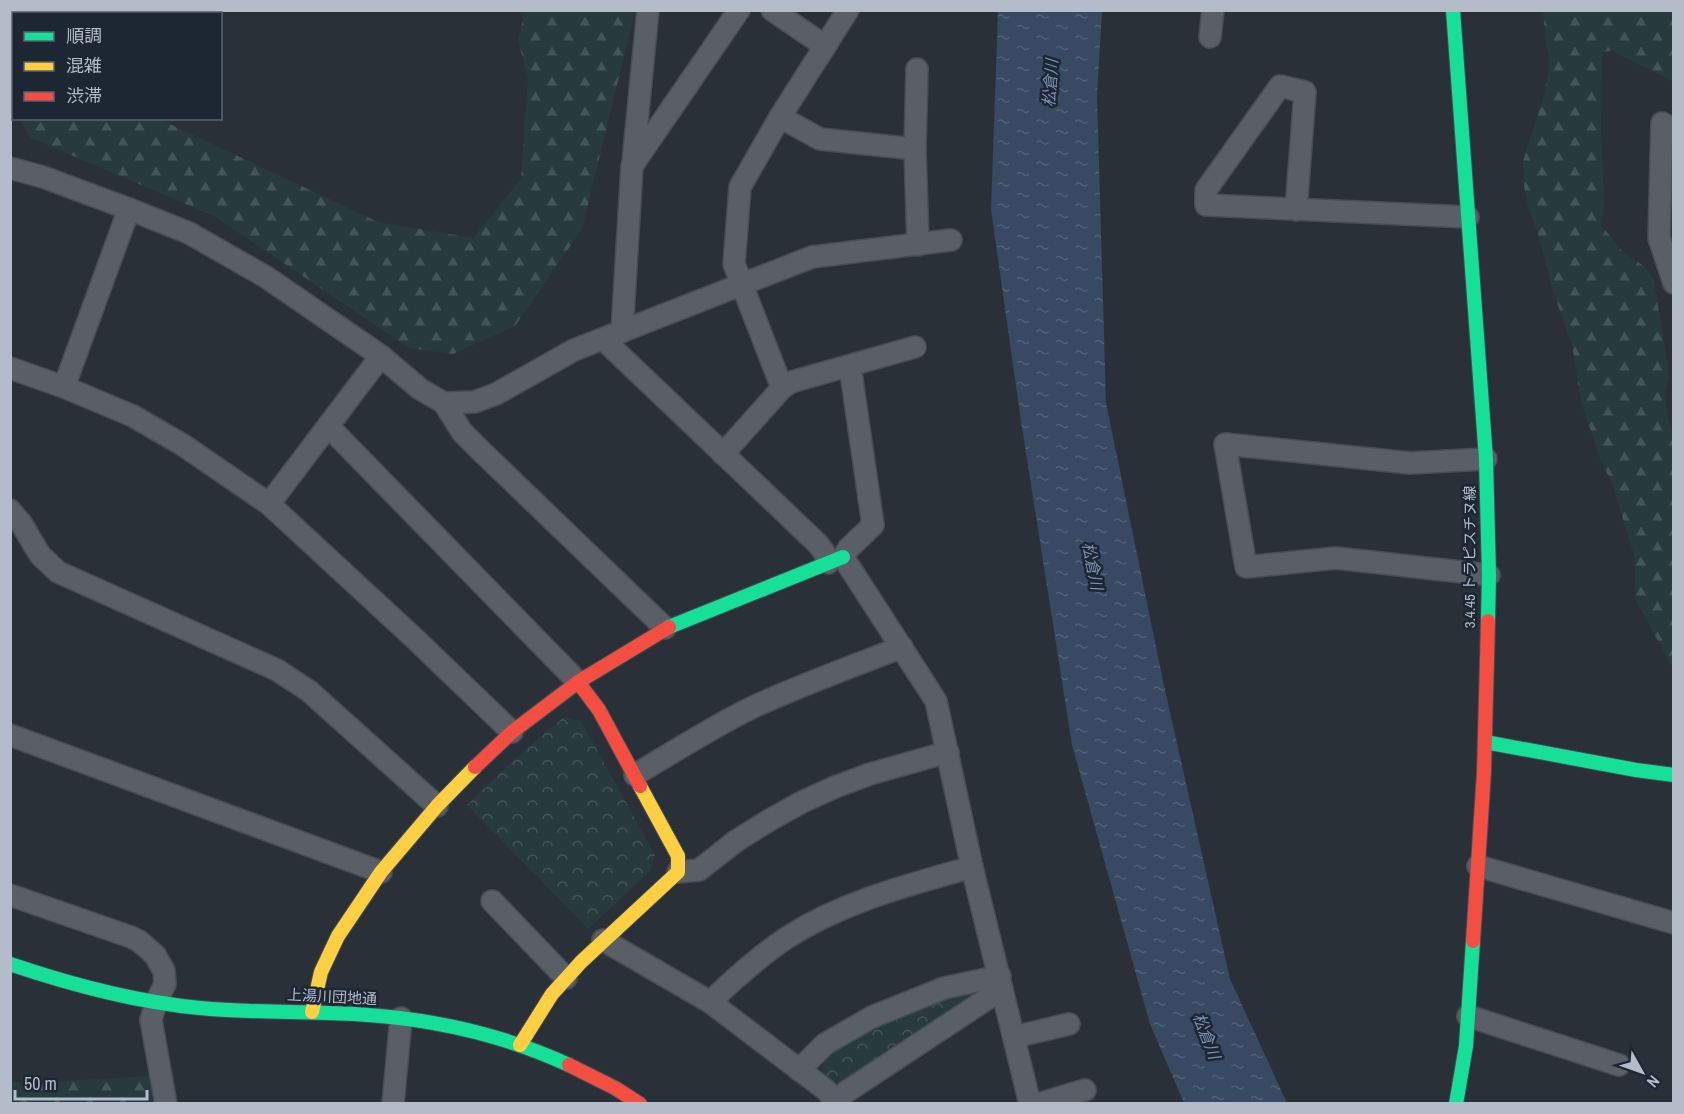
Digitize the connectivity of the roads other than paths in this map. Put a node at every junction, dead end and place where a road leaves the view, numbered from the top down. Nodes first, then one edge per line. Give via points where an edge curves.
1 (648, 10) edge
2 (739, 10) edge
3 (772, 10) edge
4 (848, 10) edge
5 (1213, 10) edge
6 (1453, 10) edge
7 (1210, 37) dead end
8 (825, 46) junction
9 (917, 69) dead end
10 (780, 117) junction
11 (1674, 129) edge
12 (915, 149) junction
13 (632, 166) junction
14 (10, 168) edge
15 (129, 209) junction
16 (1296, 210) junction
17 (1468, 217) junction
18 (951, 240) dead end
19 (918, 245) junction
20 (1671, 270) edge
21 (738, 277) junction
22 (618, 326) junction
23 (915, 347) dead end
24 (381, 356) junction
25 (850, 366) junction
26 (10, 368) edge
27 (64, 387) junction
28 (782, 388) junction
29 (444, 403) junction
30 (328, 426) junction
31 (723, 454) junction
32 (1486, 459) junction
33 (269, 504) junction
34 (10, 510) edge
35 (835, 560) junction
36 (1489, 576) junction
37 (665, 628) junction
38 (902, 647) junction
39 (578, 682) junction
40 (512, 732) junction
41 (10, 735) edge
42 (1485, 742) junction
43 (948, 752) junction
44 (635, 775) junction
45 (1674, 775) edge
46 (437, 806) junction
47 (1478, 866) junction
48 (972, 867) junction
49 (381, 872) junction
50 (678, 872) junction
51 (10, 895) edge
52 (492, 901) dead end
53 (1674, 923) edge
54 (603, 940) junction
55 (10, 964) edge
56 (566, 978) junction
57 (1001, 982) junction
58 (156, 1002) junction
59 (710, 1002) junction
60 (312, 1012) junction
61 (1468, 1016) junction
62 (401, 1018) junction
63 (1069, 1024) dead end
64 (1014, 1037) junction
65 (520, 1045) junction
66 (1619, 1065) dead end
67 (799, 1070) junction
68 (1085, 1090) dead end
69 (836, 1103) edge
70 (166, 1104) edge
71 (393, 1104) edge
72 (640, 1104) edge
73 (1030, 1104) edge
74 (1038, 1104) edge
75 (1456, 1104) edge

1 - 13 street
2 - 13 street
3 - 8 street
4 - 8 street
5 - 7 street
6 - 17 street, 3.4.45 トラピスチヌ線
8 - 10 street
9 - 12 street
10 - 12 street via 820,139
10 - 21 street via 740,187
11 - 20 street via 1662,123 1659,238
12 - 19 street
13 - 22 street
14 - 15 street
15 - 24 street via 189,233 266,278
15 - 27 street
16 - 16 street via 1206,205 1206,190 1280,86 1305,92
16 - 17 street
17 - 32 street, 3.4.45 トラピスチヌ線
18 - 19 street
19 - 21 street via 812,257
21 - 22 street
21 - 28 street
22 - 29 street via 496,393 474,402
22 - 31 street
23 - 25 street
24 - 29 street via 420,389
24 - 30 street
25 - 28 street
25 - 35 street via 873,525
26 - 27 street
27 - 33 street via 133,416
28 - 31 street
29 - 37 street via 462,432
30 - 33 street
30 - 39 street
31 - 35 street
32 - 36 street, 3.4.45 トラピスチヌ線
32 - 36 street via 1410,463 1225,444 1246,567 1336,558
33 - 40 street
34 - 46 street via 40,555 58,572 278,670 309,691
35 - 37 street
35 - 38 street
36 - 42 street, 3.4.45 トラピスチヌ線
37 - 39 street
38 - 43 street via 936,701
38 - 44 street via 751,708
39 - 40 street
39 - 44 street via 599,710
40 - 46 street
41 - 49 street
42 - 45 street
42 - 47 street, 3.4.45 トラピスチヌ線
43 - 48 street
43 - 50 street via 835,787 768,821 699,870
44 - 50 street via 678,856
46 - 49 street
47 - 53 street
47 - 61 street, 3.4.45 トラピスチヌ線
48 - 57 street
48 - 59 street via 854,903 789,936
49 - 60 street via 338,936 321,972
50 - 54 street
51 - 58 street via 139,941 155,955 164,971 165,984
52 - 56 street
54 - 56 street
54 - 59 street
55 - 58 street, 上湯川団地通 via 77,986
56 - 65 street
57 - 64 street
57 - 67 street via 944,988 880,1013 825,1044
57 - 69 street
58 - 60 street, 上湯川団地通 via 216,1009
58 - 70 street via 151,1020
59 - 67 street
60 - 62 street, 上湯川団地通
61 - 66 street
61 - 75 street, 3.4.45 トラピスチヌ線
62 - 65 street, 上湯川団地通
62 - 71 street
63 - 64 street
64 - 73 street
65 - 72 street, 上湯川団地通 via 564,1062
67 - 69 street via 826,1090
68 - 74 street

